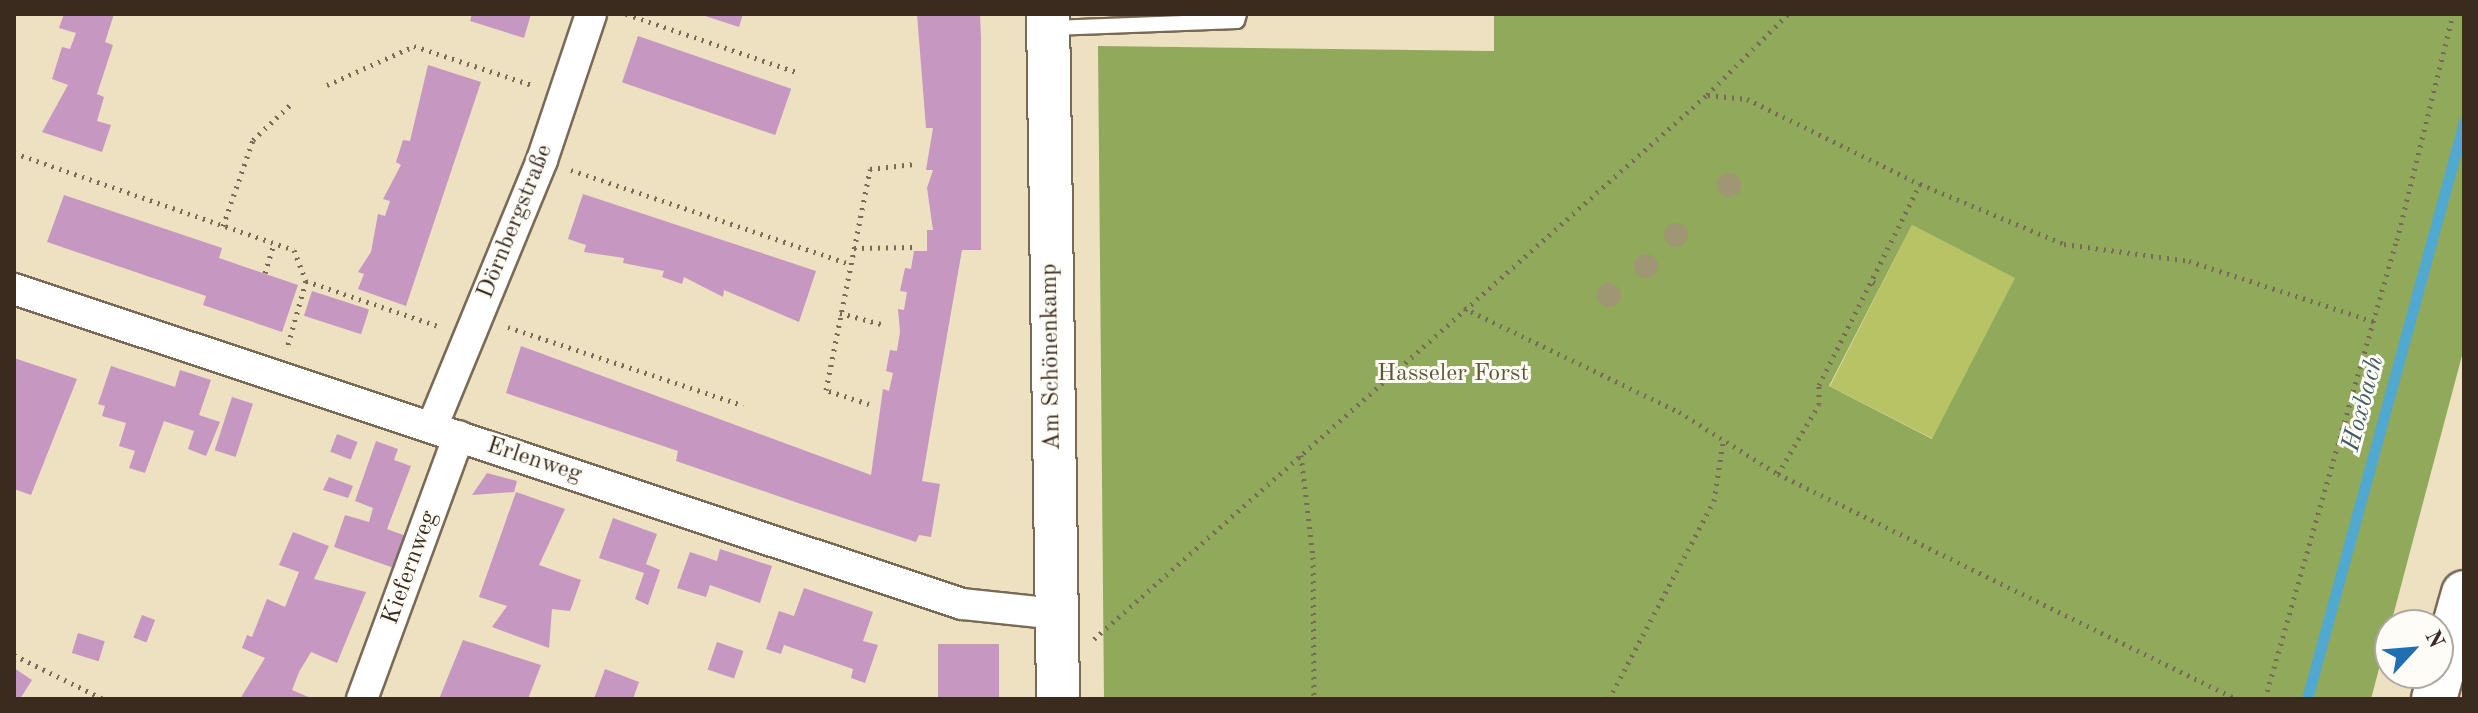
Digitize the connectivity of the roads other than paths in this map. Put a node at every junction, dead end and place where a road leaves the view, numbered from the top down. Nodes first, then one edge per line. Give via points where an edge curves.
1 (591, 14) edge
2 (1239, 14) edge
3 (1048, 21) edge
4 (14, 289) edge
5 (445, 431) junction
6 (2464, 593) edge
7 (1058, 628) junction
8 (362, 699) edge
9 (1058, 699) edge
10 (2434, 699) edge

1 - 5 street, Dörnbergstraße via 542,160 474,327
2 - 3 lane via 1237,21
3 - 7 main road, Am Schönenkamp
4 - 5 street, Erlenweg
5 - 7 street, Erlenweg via 962,604
5 - 8 street, Kiefernweg
6 - 10 highway
7 - 9 main road, Am Schönenkamp

